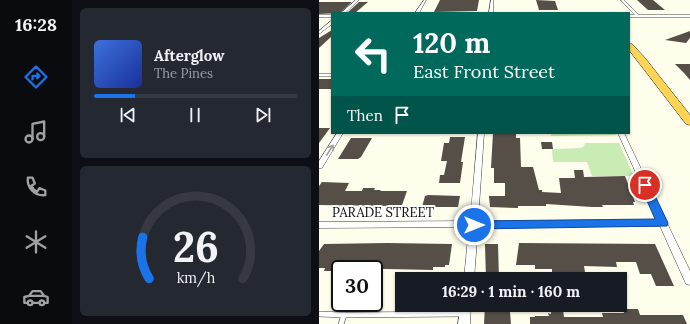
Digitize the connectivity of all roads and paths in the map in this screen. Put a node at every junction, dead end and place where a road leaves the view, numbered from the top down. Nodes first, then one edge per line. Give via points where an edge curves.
1 (358, 0) edge
2 (425, 0) edge
3 (492, 0) edge
4 (622, 0) edge
5 (344, 12) edge
6 (418, 12) edge
7 (491, 12) edge
8 (319, 16) edge
9 (331, 16) edge
10 (630, 16) edge
11 (637, 16) junction
12 (690, 16) edge
13 (331, 23) edge
14 (319, 33) edge
15 (630, 47) edge
16 (319, 75) edge
17 (331, 75) edge
18 (690, 122) edge
19 (339, 134) edge
20 (481, 134) edge
21 (621, 134) edge
22 (319, 166) edge
23 (663, 223) junction
24 (319, 225) edge
25 (474, 225) junction
26 (470, 272) edge
27 (690, 281) edge
28 (319, 314) edge
29 (465, 314) edge
30 (344, 315) junction
31 (341, 324) edge

1 - 5 street
2 - 6 street
3 - 7 street
4 - 11 street
8 - 9 street
10 - 11 street
11 - 12 street
13 - 14 street
15 - 18 highway
16 - 17 street
22 -> 19 street
20 - 25 street
21 - 23 street
23 - 25 street, PARADE STREET
23 - 27 street
24 - 25 street, PARADE STREET
25 - 26 street
28 - 30 lane
29 - 30 lane
30 - 31 lane

